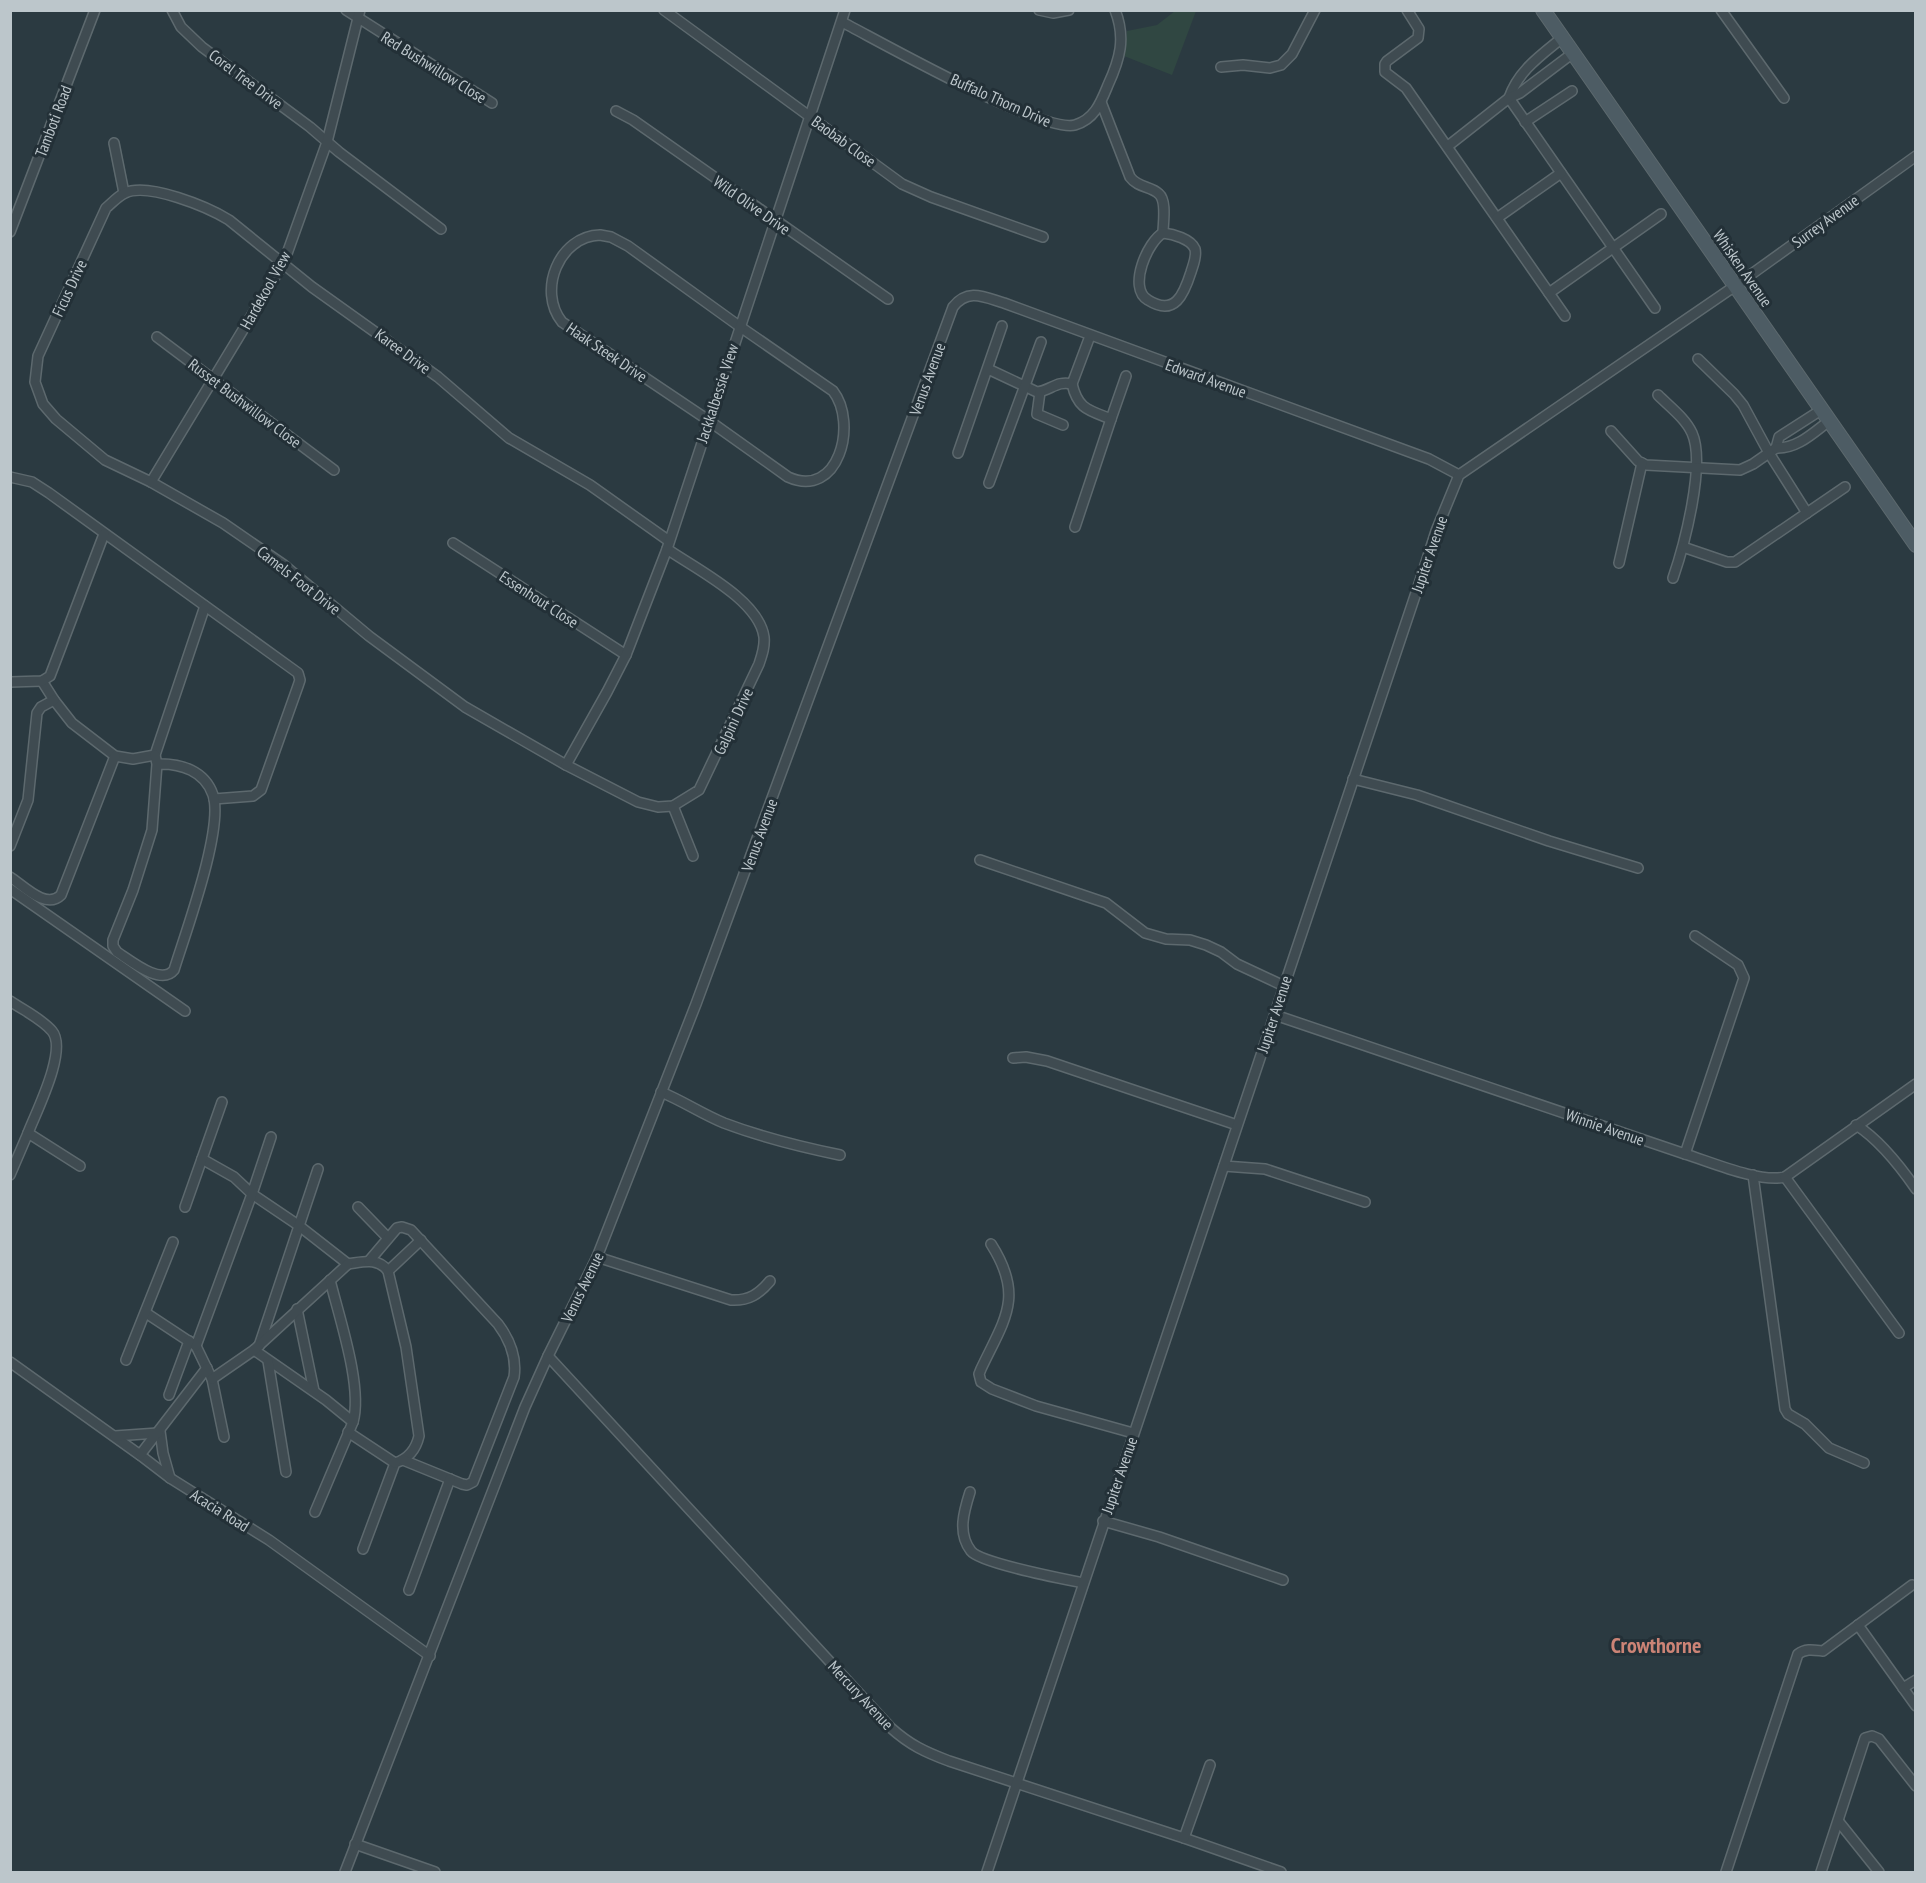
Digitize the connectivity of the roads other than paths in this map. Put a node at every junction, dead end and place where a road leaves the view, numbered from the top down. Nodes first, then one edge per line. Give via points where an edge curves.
1 (95, 10) edge
2 (172, 10) edge
3 (346, 10) edge
4 (664, 10) edge
5 (845, 10) edge
6 (1039, 10) edge
7 (1070, 10) edge
8 (1115, 10) edge
9 (1315, 10) edge
10 (1407, 10) edge
11 (1543, 10) edge
12 (1721, 10) edge
13 (359, 15) edge
14 (842, 22) junction
15 (1562, 38) junction
16 (1573, 53) junction
17 (1221, 67) dead end
18 (1572, 91) dead end
19 (1509, 98) junction
20 (1784, 98) dead end
21 (1101, 102) junction
22 (492, 103) dead end
23 (616, 111) dead end
24 (808, 116) junction
25 (1525, 122) junction
26 (327, 142) junction
27 (114, 143) dead end
28 (1448, 146) junction
29 (1916, 156) edge
30 (1561, 173) junction
31 (124, 193) junction
32 (1661, 214) dead end
33 (1497, 218) junction
34 (774, 220) junction
35 (441, 229) dead end
36 (10, 232) edge
37 (1163, 233) junction
38 (1043, 237) dead end
39 (1614, 248) junction
40 (284, 262) junction
41 (1735, 286) junction
42 (1549, 293) junction
43 (888, 299) dead end
44 (953, 307) joint
45 (1655, 308) dead end
46 (1565, 316) dead end
47 (739, 326) junction
48 (1002, 326) dead end
49 (1090, 336) junction
50 (157, 337) dead end
51 (1041, 342) dead end
52 (1698, 359) dead end
53 (988, 369) junction
54 (1126, 376) dead end
55 (213, 380) junction
56 (1072, 384) junction
57 (1026, 387) junction
58 (37, 392) joint
59 (1040, 392) junction
60 (1658, 395) dead end
61 (1825, 416) junction
62 (1111, 419) junction
63 (708, 420) junction
64 (1800, 423) junction
65 (1063, 425) dead end
66 (1611, 431) dead end
67 (1807, 436) junction
68 (1772, 451) junction
69 (958, 453) dead end
70 (1642, 463) junction
71 (1697, 468) junction
72 (334, 470) dead end
73 (1459, 475) junction
74 (10, 477) edge
75 (151, 482) junction
76 (989, 483) dead end
77 (1845, 487) dead end
78 (1808, 513) junction
79 (1075, 527) dead end
80 (104, 534) junction
81 (453, 543) dead end
82 (668, 545) junction
83 (1916, 545) edge
84 (1683, 547) junction
85 (1618, 563) dead end
86 (1673, 579) dead end
87 (205, 606) junction
88 (626, 654) junction
89 (42, 681) junction
90 (10, 682) edge
91 (54, 700) junction
92 (115, 756) junction
93 (156, 760) junction
94 (566, 765) junction
95 (1353, 778) junction
96 (214, 799) junction
97 (673, 806) junction
98 (10, 846) edge
99 (693, 856) dead end
100 (980, 860) dead end
101 (1638, 868) dead end
102 (10, 877) edge
103 (10, 889) edge
104 (1695, 936) dead end
105 (1284, 986) junction
106 (10, 1001) edge
107 (185, 1011) dead end
108 (1275, 1015) junction
109 (1013, 1058) dead end
110 (1916, 1084) edge
111 (661, 1092) junction
112 (222, 1102) dead end
113 (1237, 1125) junction
114 (1856, 1125) junction
115 (28, 1133) junction
116 (271, 1137) dead end
117 (1685, 1154) junction
118 (840, 1155) dead end
119 (202, 1159) junction
120 (80, 1166) dead end
121 (1224, 1166) junction
122 (318, 1169) dead end
123 (10, 1175) edge
124 (1753, 1175) junction
125 (1785, 1177) junction
126 (1916, 1189) edge
127 (252, 1194) junction
128 (1365, 1202) dead end
129 (185, 1207) dead end
130 (358, 1207) dead end
131 (298, 1225) junction
132 (388, 1238) junction
133 (421, 1240) junction
134 (173, 1242) dead end
135 (991, 1244) dead end
136 (597, 1257) junction
137 (369, 1261) junction
138 (348, 1264) junction
139 (388, 1271) junction
140 (330, 1280) junction
141 (770, 1281) dead end
142 (297, 1309) junction
143 (146, 1313) junction
144 (1899, 1333) dead end
145 (193, 1344) junction
146 (257, 1348) junction
147 (548, 1356) junction
148 (126, 1360) dead end
149 (268, 1361) junction
150 (10, 1362) edge
151 (207, 1368) junction
152 (212, 1379) junction
153 (314, 1391) junction
154 (169, 1395) dead end
155 (353, 1422) junction
156 (159, 1432) junction
157 (348, 1432) junction
158 (1133, 1433) junction
159 (115, 1436) junction
160 (224, 1437) dead end
161 (140, 1455) junction
162 (399, 1462) junction
163 (1864, 1463) dead end
164 (286, 1472) dead end
165 (170, 1478) junction
166 (450, 1479) junction
167 (970, 1492) dead end
168 (315, 1512) dead end
169 (1103, 1521) junction
170 (363, 1549) dead end
171 (1283, 1580) dead end
172 (1083, 1583) junction
173 (1912, 1585) dead end
174 (409, 1590) dead end
175 (1858, 1625) junction
176 (430, 1656) junction
177 (1916, 1680) edge
178 (1903, 1688) junction
179 (1916, 1706) edge
180 (1210, 1765) dead end
181 (1015, 1783) junction
182 (1916, 1786) edge
183 (1839, 1822) junction
184 (1184, 1838) junction
185 (355, 1844) junction
186 (345, 1872) edge
187 (435, 1872) edge
188 (987, 1872) edge
189 (1281, 1872) edge
190 (1726, 1872) edge
191 (1821, 1872) edge
192 (1879, 1872) edge

1 - 36 street, Tamboti Road
2 - 26 street, Corel Tree Drive via 181,27 202,47
3 - 13 street, Red Bushwillow Close
4 - 24 street, Baobab Close
5 - 14 street, Jackkalbessie View
6 - 7 street
8 - 21 street, Buffalo Thorn Drive via 1122,32 1121,51
9 - 17 street via 1293,54 1281,65
10 - 28 street via 1419,29 1418,38 1387,61 1385,72 1406,87
11 - 15 street, Whisken Avenue
12 - 20 street
13 - 22 street, Red Bushwillow Close
13 - 26 street, Hardekool View
14 - 21 street, Buffalo Thorn Drive via 970,88 1047,122 1072,126 1085,121
14 - 24 street, Jackkalbessie View
15 - 16 street, Whisken Avenue
15 - 19 street via 1514,82
16 - 19 street
16 - 41 street, Whisken Avenue
18 - 25 street
19 - 25 street
19 - 28 street
21 - 37 street via 1130,177 1160,196
23 - 34 street, Wild Olive Drive
24 - 34 street, Jackkalbessie View
24 - 38 street, Baobab Close via 915,191
25 - 30 street
26 - 35 street, Corel Tree Drive
26 - 40 street, Hardekool View
27 - 31 street
28 - 33 street
29 - 41 street, Surrey Avenue
30 - 33 street
30 - 39 street
31 - 40 street, Karee Drive via 154,191 215,213
31 - 58 street, Ficus Drive via 106,208 38,356 34,373
32 - 39 street
33 - 42 street
34 - 43 street, Wild Olive Drive
34 - 47 street, Jackkalbessie View
37 - 37 street via 1191,244 1195,259 1179,300 1160,306 1143,297 1138,280 1155,239
39 - 42 street
39 - 45 street
40 - 55 street, Hardekool View
40 - 82 street, Karee Drive via 438,376 509,438 590,485
41 - 61 street, Whisken Avenue
41 - 73 street
42 - 46 street
44 - 49 street, Edward Avenue via 964,297 978,296
44 - 111 street, Venus Avenue
47 - 63 street, Jackkalbessie View
47 - 63 street, Haak Steek Drive via 833,391 842,403 841,448 824,476 811,482 796,481
47 - 63 street, Haak Steek Drive via 611,237 594,235 579,240 566,251 555,272 551,296 562,322
48 - 53 street
49 - 56 street
49 - 73 street, Edward Avenue via 1429,459
50 - 55 street, Russet Bushwillow Close
51 - 57 street
52 - 68 street via 1743,405
53 - 57 street
53 - 69 street
54 - 62 street
55 - 72 street, Russet Bushwillow Close
55 - 75 street, Hardekool View
56 - 59 street via 1061,382
56 - 62 street via 1080,405
57 - 59 street
57 - 76 street
58 - 75 street, Camels Foot Drive via 56,419 96,453
59 - 65 street via 1037,414
60 - 71 street via 1694,435
61 - 64 street
61 - 67 street
61 - 83 street, Whisken Avenue
62 - 79 street
63 - 82 street, Jackkalbessie View
64 - 67 street
64 - 68 street via 1779,437
66 - 70 street
67 - 68 street via 1787,448
68 - 71 street via 1740,470
68 - 78 street
70 - 71 street
70 - 85 street
71 - 84 street
73 - 95 street, Jupiter Avenue via 1436,531
74 - 80 street via 32,482
75 - 94 street, Camels Foot Drive via 284,565 369,636 465,706
77 - 78 street
78 - 84 street via 1735,562
80 - 87 street
80 - 89 street via 53,671
81 - 88 street, Essenhout Close
82 - 88 street, Jackkalbessie View
82 - 97 street, Galpini Drive via 745,604 760,624 765,644 702,785 695,794
84 - 86 street
87 - 93 street
87 - 96 street via 292,667 300,680 261,790 253,796
88 - 94 street, Jackkalbessie View
89 - 90 street
89 - 91 street
91 - 92 street via 72,723
91 - 98 street via 37,713 28,800
92 - 93 street
92 - 102 street via 61,895 46,900
93 - 96 street via 193,771 208,785
93 - 96 street via 153,830 113,940 117,952 156,975 167,976 174,970 202,882
94 - 97 street via 639,802
95 - 101 street via 1417,795
95 - 105 street, Jupiter Avenue
97 - 99 street
100 - 105 street via 1106,903 1145,933 1206,945
103 - 107 street
104 - 117 street via 1738,965 1744,978
105 - 108 street, Jupiter Avenue
106 - 115 street via 50,1029 57,1041 52,1071
108 - 113 street, Jupiter Avenue
108 - 117 street, Winnie Avenue
109 - 113 street via 1047,1061
110 - 114 street
111 - 118 street via 724,1123
111 - 136 street, Venus Avenue
112 - 119 street
113 - 121 street, Jupiter Avenue
114 - 125 street
114 - 126 street via 1893,1160
115 - 120 street
115 - 123 street
116 - 127 street
117 - 124 street, Winnie Avenue
119 - 127 street via 234,1177
119 - 129 street
121 - 128 street via 1265,1169
121 - 158 street, Jupiter Avenue
122 - 131 street
124 - 125 street, Winnie Avenue
124 - 163 street via 1785,1409 1830,1448
125 - 144 street
127 - 131 street
127 - 145 street
130 - 132 street
131 - 138 street
131 - 146 street
132 - 133 street via 402,1227
132 - 137 street
133 - 139 street
133 - 166 street via 498,1324 508,1338 514,1361 514,1377 475,1480 467,1485
134 - 143 street
135 - 158 street via 1004,1270 1010,1298 1006,1319 981,1369 981,1382 1036,1406
136 - 141 street via 731,1300 750,1298
136 - 147 street, Venus Avenue
137 - 138 street
137 - 139 street via 380,1262
138 - 140 street
139 - 162 street via 419,1427 418,1442
140 - 142 street
140 - 155 street via 355,1386
142 - 146 street
142 - 153 street
143 - 145 street
143 - 148 street
145 - 151 street
145 - 154 street
146 - 149 street
146 - 152 street
147 - 176 street, Venus Avenue
147 - 181 street, Mercury Avenue via 891,1728 922,1751
149 - 153 street
149 - 164 street
150 - 159 street, Acacia Road
151 - 152 street
151 - 156 street
152 - 160 street
153 - 155 street
155 - 157 street
156 - 159 street
156 - 161 street
156 - 165 street
157 - 162 street
157 - 168 street
158 - 169 street, Jupiter Avenue
159 - 161 street, Acacia Road
161 - 165 street, Acacia Road
162 - 166 street
162 - 170 street
165 - 176 street, Acacia Road via 268,1540
166 - 174 street
167 - 172 street via 962,1527 974,1554
169 - 171 street
169 - 172 street, Jupiter Avenue
172 - 181 street, Jupiter Avenue
173 - 175 street
175 - 178 street
175 - 190 street via 1823,1651 1798,1654
176 - 185 street, Venus Avenue
177 - 178 street
178 - 179 street
180 - 184 street
181 - 184 street, Mercury Avenue
181 - 188 street, Jupiter Avenue
182 - 183 street via 1879,1739 1865,1738
183 - 191 street
183 - 192 street
184 - 189 street, Mercury Avenue
185 - 186 street, Venus Avenue
185 - 187 street

